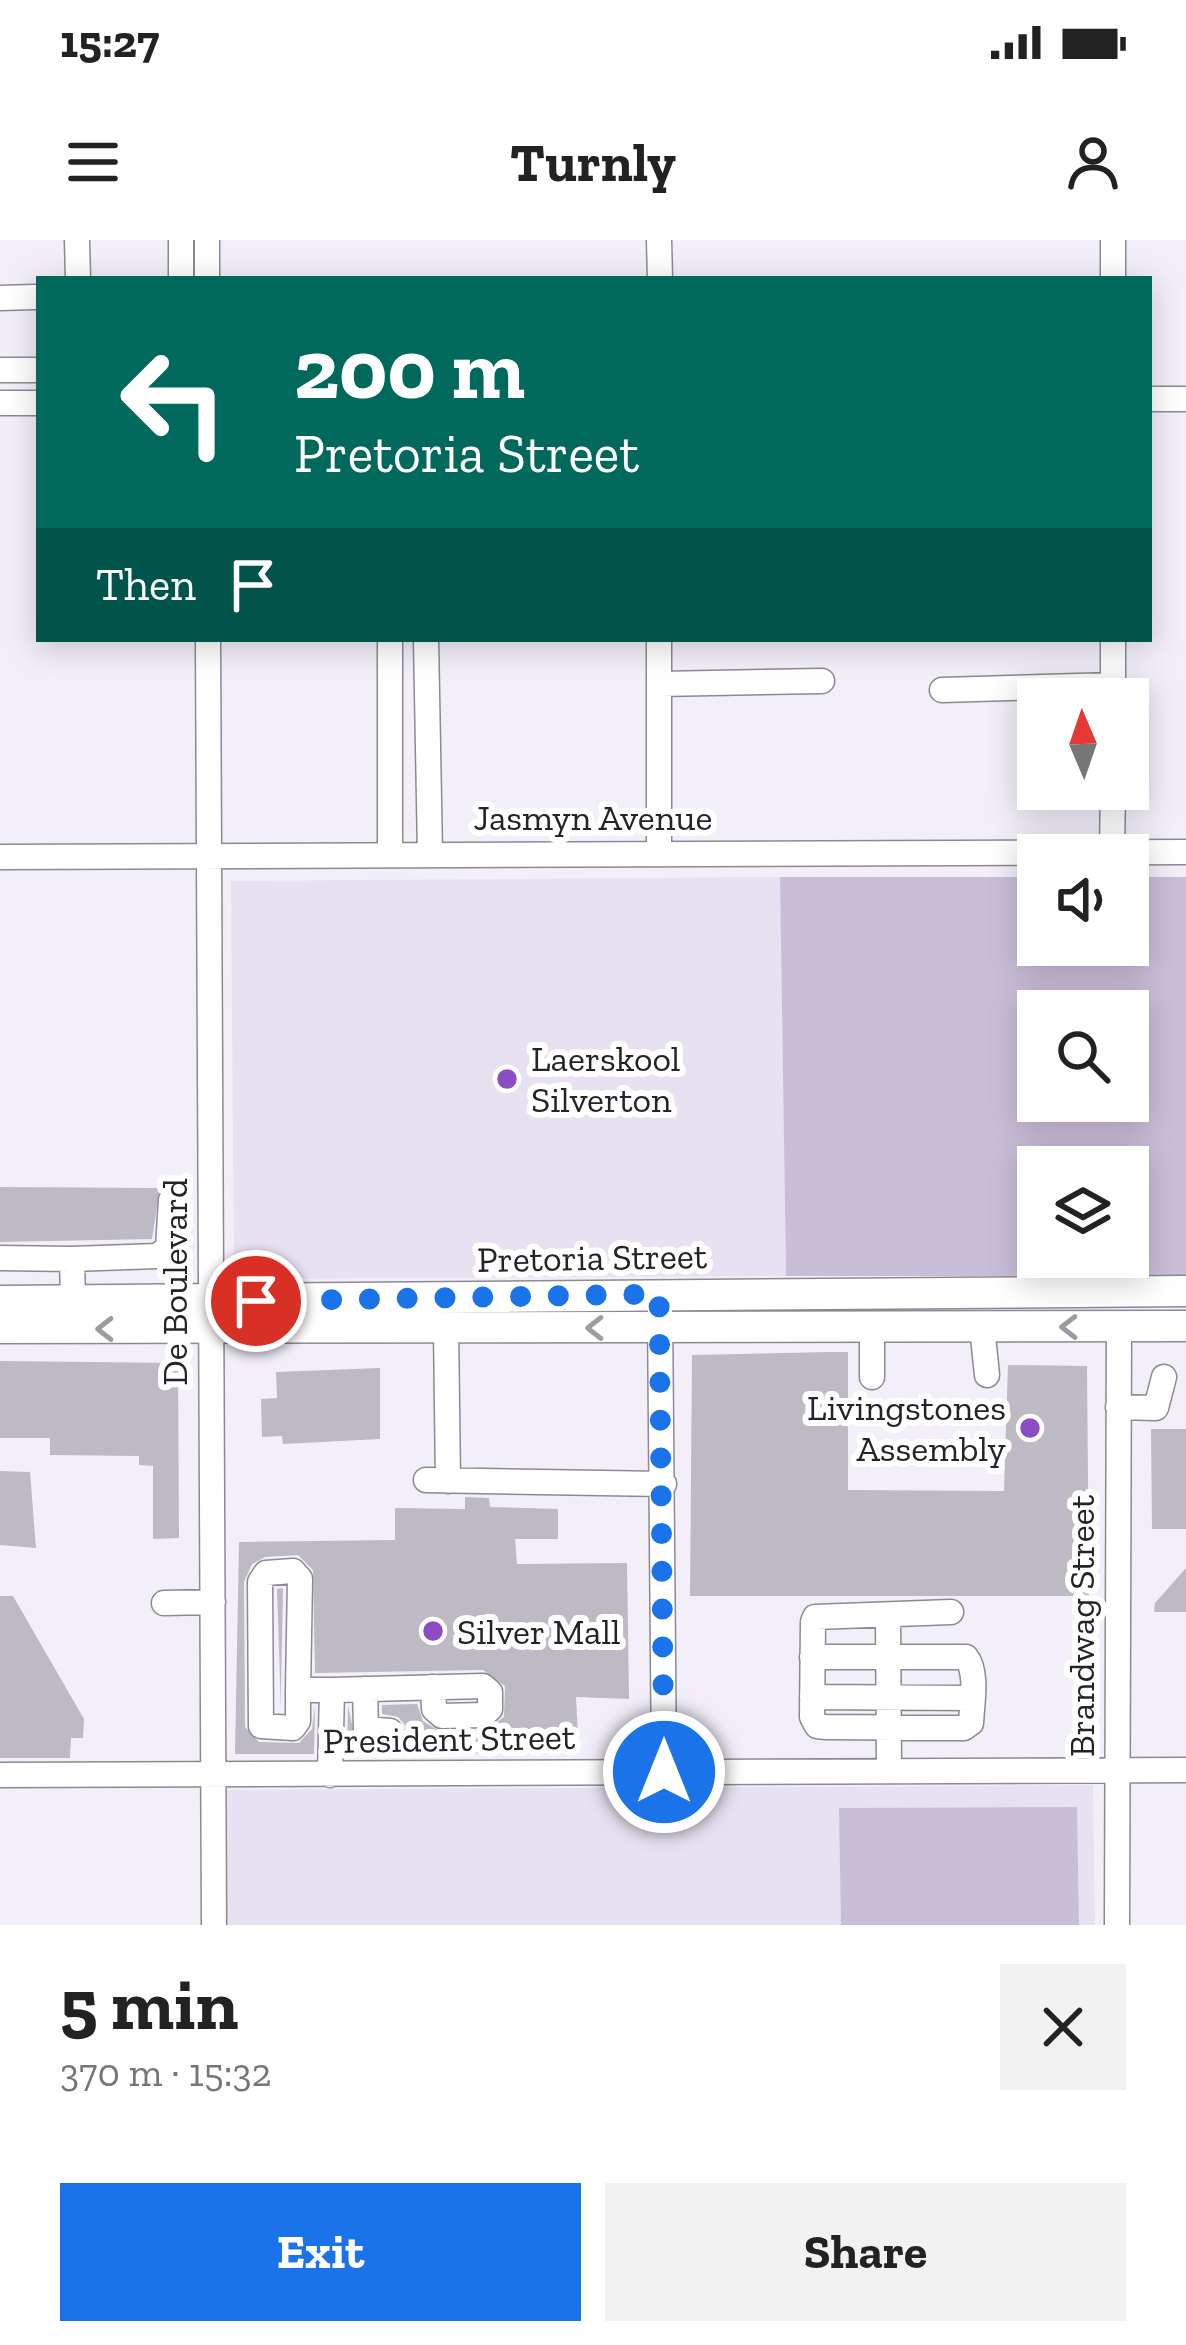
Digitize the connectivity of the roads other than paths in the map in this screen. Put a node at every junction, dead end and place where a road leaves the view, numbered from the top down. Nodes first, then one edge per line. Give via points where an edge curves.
1 (77, 240) edge
2 (92, 240) edge
3 (181, 240) edge
4 (207, 240) edge
5 (659, 240) edge
6 (1113, 240) edge
7 (79, 276) edge
8 (92, 276) edge
9 (181, 276) edge
10 (207, 276) edge
11 (660, 276) edge
12 (1113, 276) edge
13 (34, 297) dead end
14 (0, 298) edge
15 (0, 370) edge
16 (36, 370) edge
17 (1152, 399) edge
18 (1186, 399) edge
19 (0, 403) edge
20 (36, 403) edge
21 (208, 642) edge
22 (390, 642) edge
23 (426, 642) edge
24 (659, 642) edge
25 (1113, 642) edge
26 (1113, 678) edge
27 (822, 682) dead end
28 (659, 684) junction
29 (942, 690) dead end
30 (1017, 691) edge
31 (1017, 851) edge
32 (659, 852) junction
33 (1149, 852) edge
34 (1186, 852) edge
35 (390, 854) junction
36 (430, 854) junction
37 (208, 855) junction
38 (0, 857) edge
39 (171, 1201) dead end
40 (0, 1258) edge
41 (72, 1259) junction
42 (1186, 1291) edge
43 (659, 1294) junction
44 (718, 1294) junction
45 (74, 1300) junction
46 (0, 1301) edge
47 (210, 1316) junction
48 (872, 1326) junction
49 (1186, 1326) edge
50 (982, 1327) junction
51 (1119, 1327) junction
52 (0, 1328) edge
53 (446, 1328) junction
54 (661, 1328) junction
55 (987, 1376) dead end
56 (872, 1377) dead end
57 (1164, 1377) dead end
58 (1118, 1407) junction
59 (664, 1484) junction
60 (213, 1602) junction
61 (164, 1603) dead end
62 (951, 1612) dead end
63 (888, 1615) junction
64 (812, 1657) junction
65 (888, 1657) junction
66 (259, 1675) junction
67 (298, 1683) junction
68 (433, 1688) dead end
69 (365, 1689) junction
70 (332, 1690) junction
71 (812, 1697) junction
72 (889, 1698) junction
73 (972, 1698) junction
74 (889, 1729) junction
75 (390, 1731) dead end
76 (1116, 1770) junction
77 (1186, 1770) edge
78 (890, 1771) junction
79 (664, 1772) junction
80 (0, 1774) edge
81 (331, 1775) junction
82 (214, 1776) junction
83 (214, 1925) edge
84 (1117, 1925) edge

1 - 7 street
2 - 8 street
3 - 9 street
4 - 10 street
5 - 11 street
6 - 12 street
13 - 14 street
15 - 16 street
17 - 18 street
19 - 20 street
21 - 37 street, De Boulevard
22 - 35 street
23 - 36 street
24 - 28 street
25 - 26 street
27 - 28 street
28 - 32 street
29 - 30 street
31 - 32 street, Jasmyn Avenue
32 - 36 street, Jasmyn Avenue
33 - 34 street, Jasmyn Avenue
35 - 36 street, Jasmyn Avenue
35 - 37 street, Jasmyn Avenue
37 - 38 street, Jasmyn Avenue
37 - 47 street, De Boulevard
39 - 41 street via 168,1248 157,1256
40 - 41 street
41 - 45 street
42 - 44 main road, Pretoria Street
43 - 44 main road, Pretoria Street
43 - 47 main road, Pretoria Street
43 - 54 street
44 - 50 main road via 748,1311 961,1313
45 - 46 main road, Pretoria Street
45 - 47 main road, Pretoria Street
47 -> 52 main road, Pretoria Street
47 - 53 main road, Pretoria Street
47 - 60 street, De Boulevard
48 - 50 main road, Pretoria Street
48 - 54 main road, Pretoria Street
48 - 56 street
49 - 51 main road, Pretoria Street
51 -> 50 main road, Pretoria Street
50 - 55 street
51 - 58 street, Brandwag Street
54 -> 53 main road, Pretoria Street
53 - 59 street via 437,1481
54 - 59 street
57 - 58 street via 1156,1408
58 - 76 street, Brandwag Street
59 - 79 street
60 - 61 street
60 - 82 street, De Boulevard
62 - 63 street
63 - 64 street via 815,1617
63 - 65 street
64 - 65 street
64 - 71 street
65 - 72 street
65 - 73 street via 966,1657
66 - 67 street
66 - 67 street via 258,1721 265,1729 297,1725
66 - 67 street via 262,1575 293,1571 300,1579
67 - 70 street
68 - 69 street
69 - 70 street
69 - 75 street via 366,1729
70 - 81 street
71 - 72 street
71 - 74 street via 817,1726
72 - 73 street
72 - 74 street
73 - 74 street via 969,1726
74 - 78 street
76 - 77 street, President Street
76 - 78 street, President Street
76 - 84 street, Brandwag Street
78 - 79 street, President Street
79 - 81 street, President Street
80 - 82 street, President Street
81 - 82 street, President Street
82 - 83 street, De Boulevard

